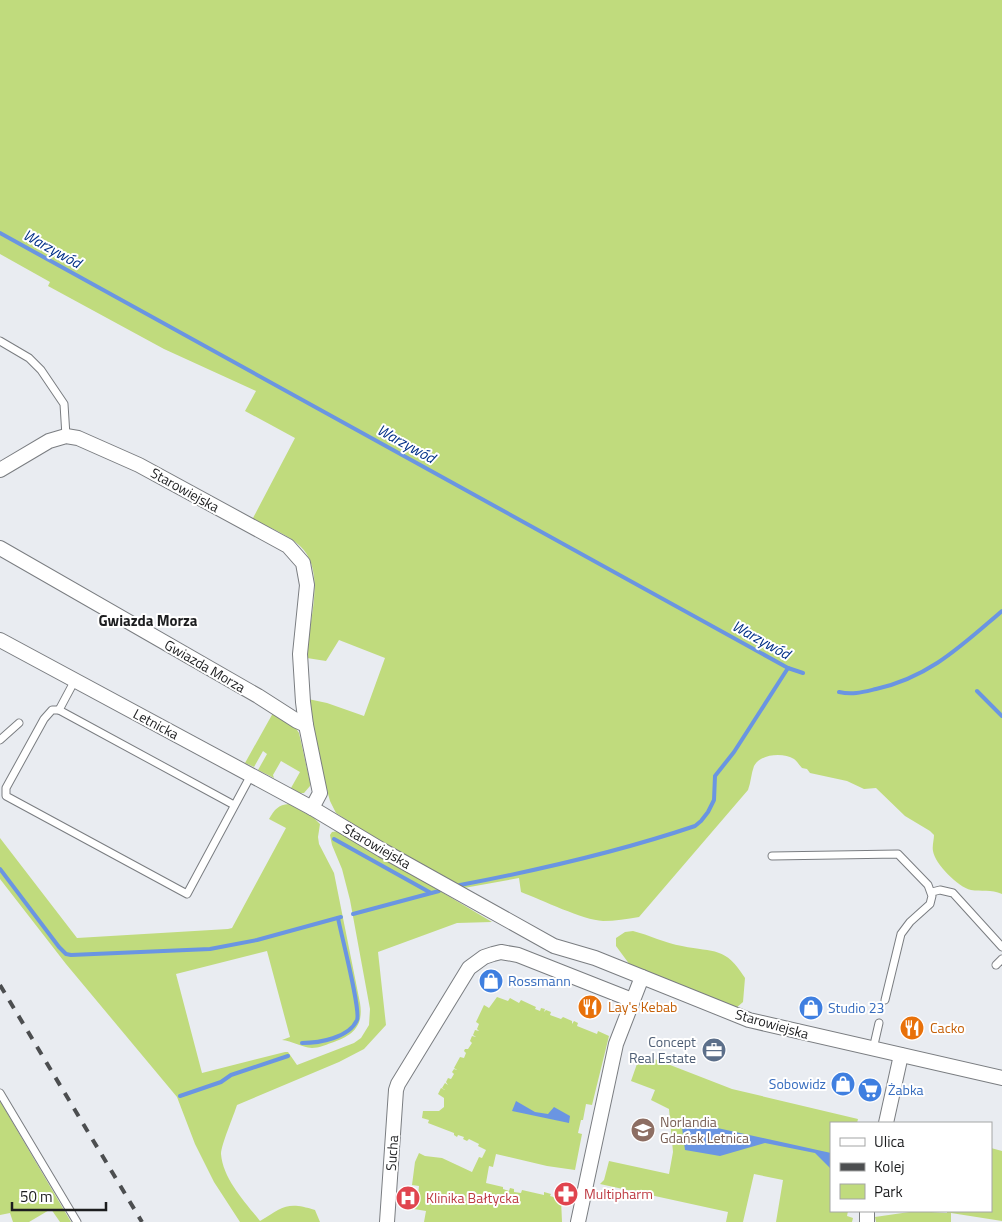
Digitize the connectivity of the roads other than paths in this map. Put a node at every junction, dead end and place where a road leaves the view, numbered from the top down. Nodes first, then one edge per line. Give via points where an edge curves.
1 (0, 341) edge
2 (66, 436) junction
3 (0, 470) edge
4 (0, 548) edge
5 (0, 640) edge
6 (75, 680) junction
7 (59, 710) junction
8 (19, 723) dead end
9 (306, 725) junction
10 (0, 740) edge
11 (250, 775) junction
12 (234, 805) junction
13 (312, 808) junction
14 (772, 856) dead end
15 (932, 892) junction
16 (1002, 947) edge
17 (1002, 959) edge
18 (996, 965) dead end
19 (642, 977) junction
20 (632, 1000) junction
21 (885, 1000) dead end
22 (879, 1023) dead end
23 (873, 1049) junction
24 (901, 1055) junction
25 (1002, 1078) edge
26 (0, 1093) edge
27 (886, 1122) edge
28 (77, 1222) edge
29 (387, 1222) edge
30 (578, 1222) edge

1 - 2 lane via 29,358 41,370 64,404
2 - 3 street via 49,441
2 - 9 street, Starowiejska via 90,442 139,465 288,546 297,554 306,570 307,585 300,654
4 - 9 street, Gwiazda Morza
5 - 6 street, Letnicka
6 - 7 lane
6 - 11 street, Letnicka
7 - 12 lane
7 - 12 lane via 52,710 44,719 6,788 8,798 187,894
8 - 10 lane
9 - 13 street, Starowiejska via 320,793
11 - 12 lane
11 - 13 street, Letnicka
13 - 19 street, Starowiejska via 554,946
14 - 15 lane via 898,854
15 - 16 lane via 954,893
15 - 21 lane via 930,904 900,934
17 - 18 lane
19 - 20 street
19 - 23 street, Starowiejska via 749,1020
20 - 29 street, Sucha via 518,955 500,952 484,957 470,968 396,1090
20 - 30 street via 616,1044
22 - 23 lane
23 - 24 street, Starowiejska
24 - 25 street, Starowiejska
24 - 27 street
26 - 28 lane

